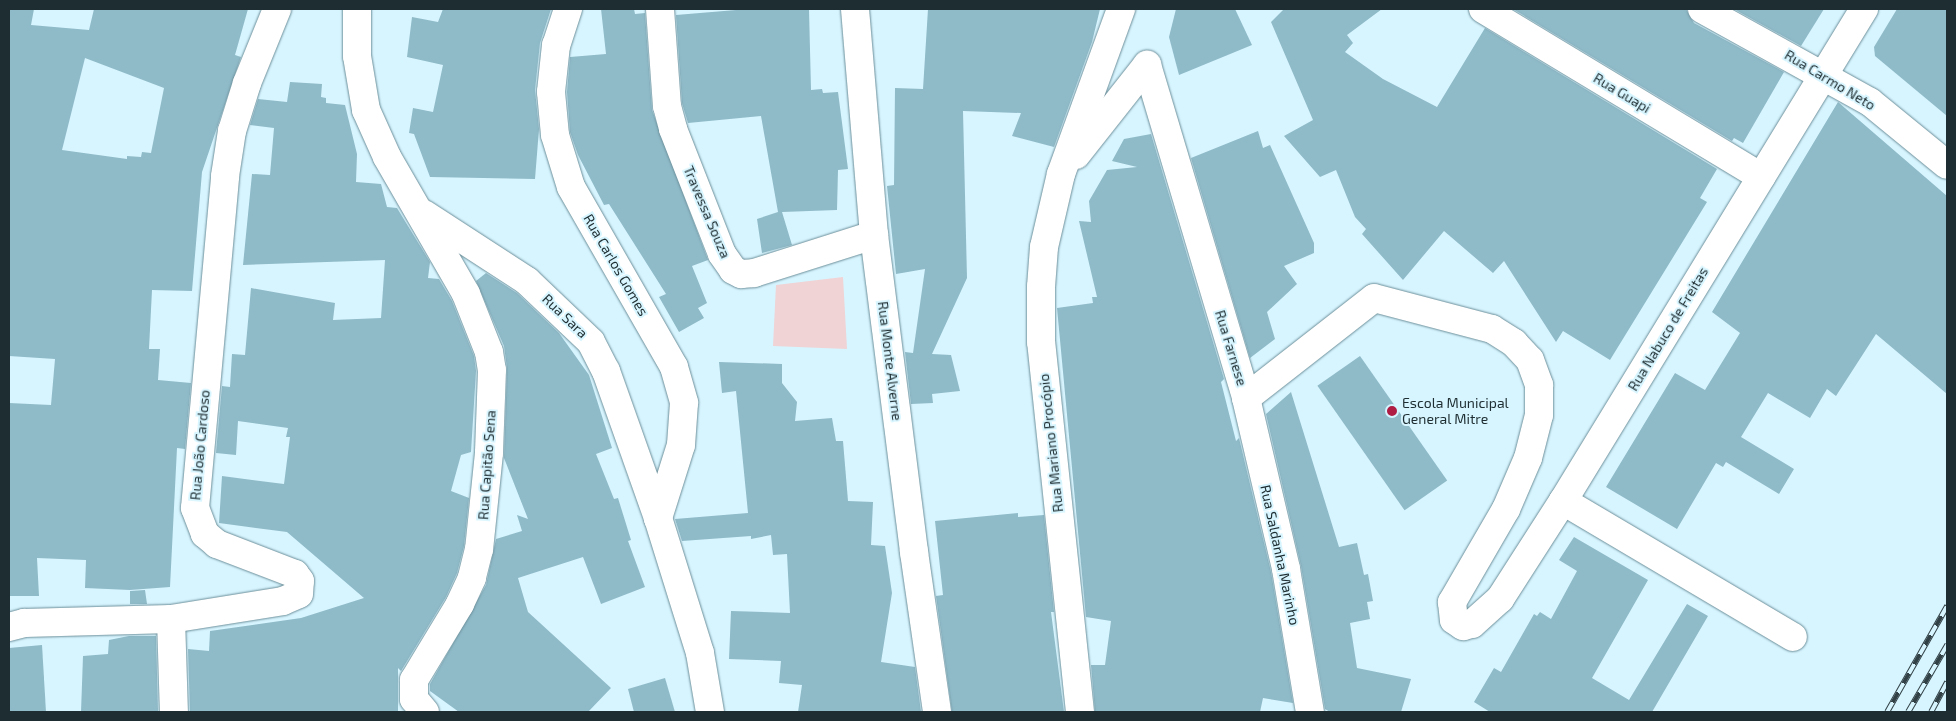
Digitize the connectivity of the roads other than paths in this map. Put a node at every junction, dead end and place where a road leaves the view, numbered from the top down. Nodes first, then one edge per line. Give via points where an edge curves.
1 (277, 9) edge
2 (357, 9) edge
3 (568, 9) edge
4 (660, 9) edge
5 (854, 9) edge
6 (1121, 9) edge
7 (1483, 9) edge
8 (1702, 9) edge
9 (1864, 9) edge
10 (1823, 73) junction
11 (1947, 165) edge
12 (1061, 174) junction
13 (1761, 177) junction
14 (421, 212) junction
15 (874, 235) junction
16 (1246, 398) junction
17 (1564, 502) junction
18 (658, 518) junction
19 (171, 619) junction
20 (1454, 620) joint
21 (9, 627) edge
22 (1794, 637) dead end
23 (174, 712) edge
24 (425, 712) edge
25 (710, 712) edge
26 (937, 712) edge
27 (1080, 712) edge
28 (1310, 712) edge

1 - 19 street, Rua João Cardoso via 247,83 231,140 194,508 205,534 217,544 294,574 301,588 291,600
2 - 14 street, Rua Sara via 357,56 366,110 386,157
3 - 18 street, Rua Carlos Gomes via 556,45 551,92 555,135 572,187 674,367 684,403 681,445
4 - 15 street, Travessa Souza via 667,106 673,129 722,254 733,270 741,274 754,273
5 - 15 street, Rua Monte Alverne
6 - 12 street
7 - 13 street, Rua Guapi
8 - 10 street, Rua Carmo Neto
9 - 10 street, Rua Nabuco de Freitas
10 - 11 street, Rua Carmo Neto via 1870,102
10 - 13 street, Rua Nabuco de Freitas
12 - 16 street, Rua Farnese via 1147,65
12 - 27 street, Rua Mariano Procópio via 1044,247 1041,342
13 - 17 street, Rua Nabuco de Freitas
14 - 18 street, Rua Sara via 527,281 591,342 606,371
14 - 24 street, Rua Capitão Sena via 466,294 489,352 492,370 489,454 479,548 472,578 460,604 414,680 414,699
15 - 26 street, Rua Monte Alverne
16 - 20 street, Rua Farnese via 1374,298 1492,329 1514,343 1530,360 1539,385 1539,416 1528,458 1506,509 1452,602
16 - 28 street, Rua Saldanha Marinho via 1286,569
17 - 20 street, Rua Nabuco de Freitas via 1500,599 1472,624 1463,626
17 - 22 street
18 - 25 street, Rua Sara via 700,653
19 - 21 street, Rua João Cardoso via 24,623
19 - 23 street

